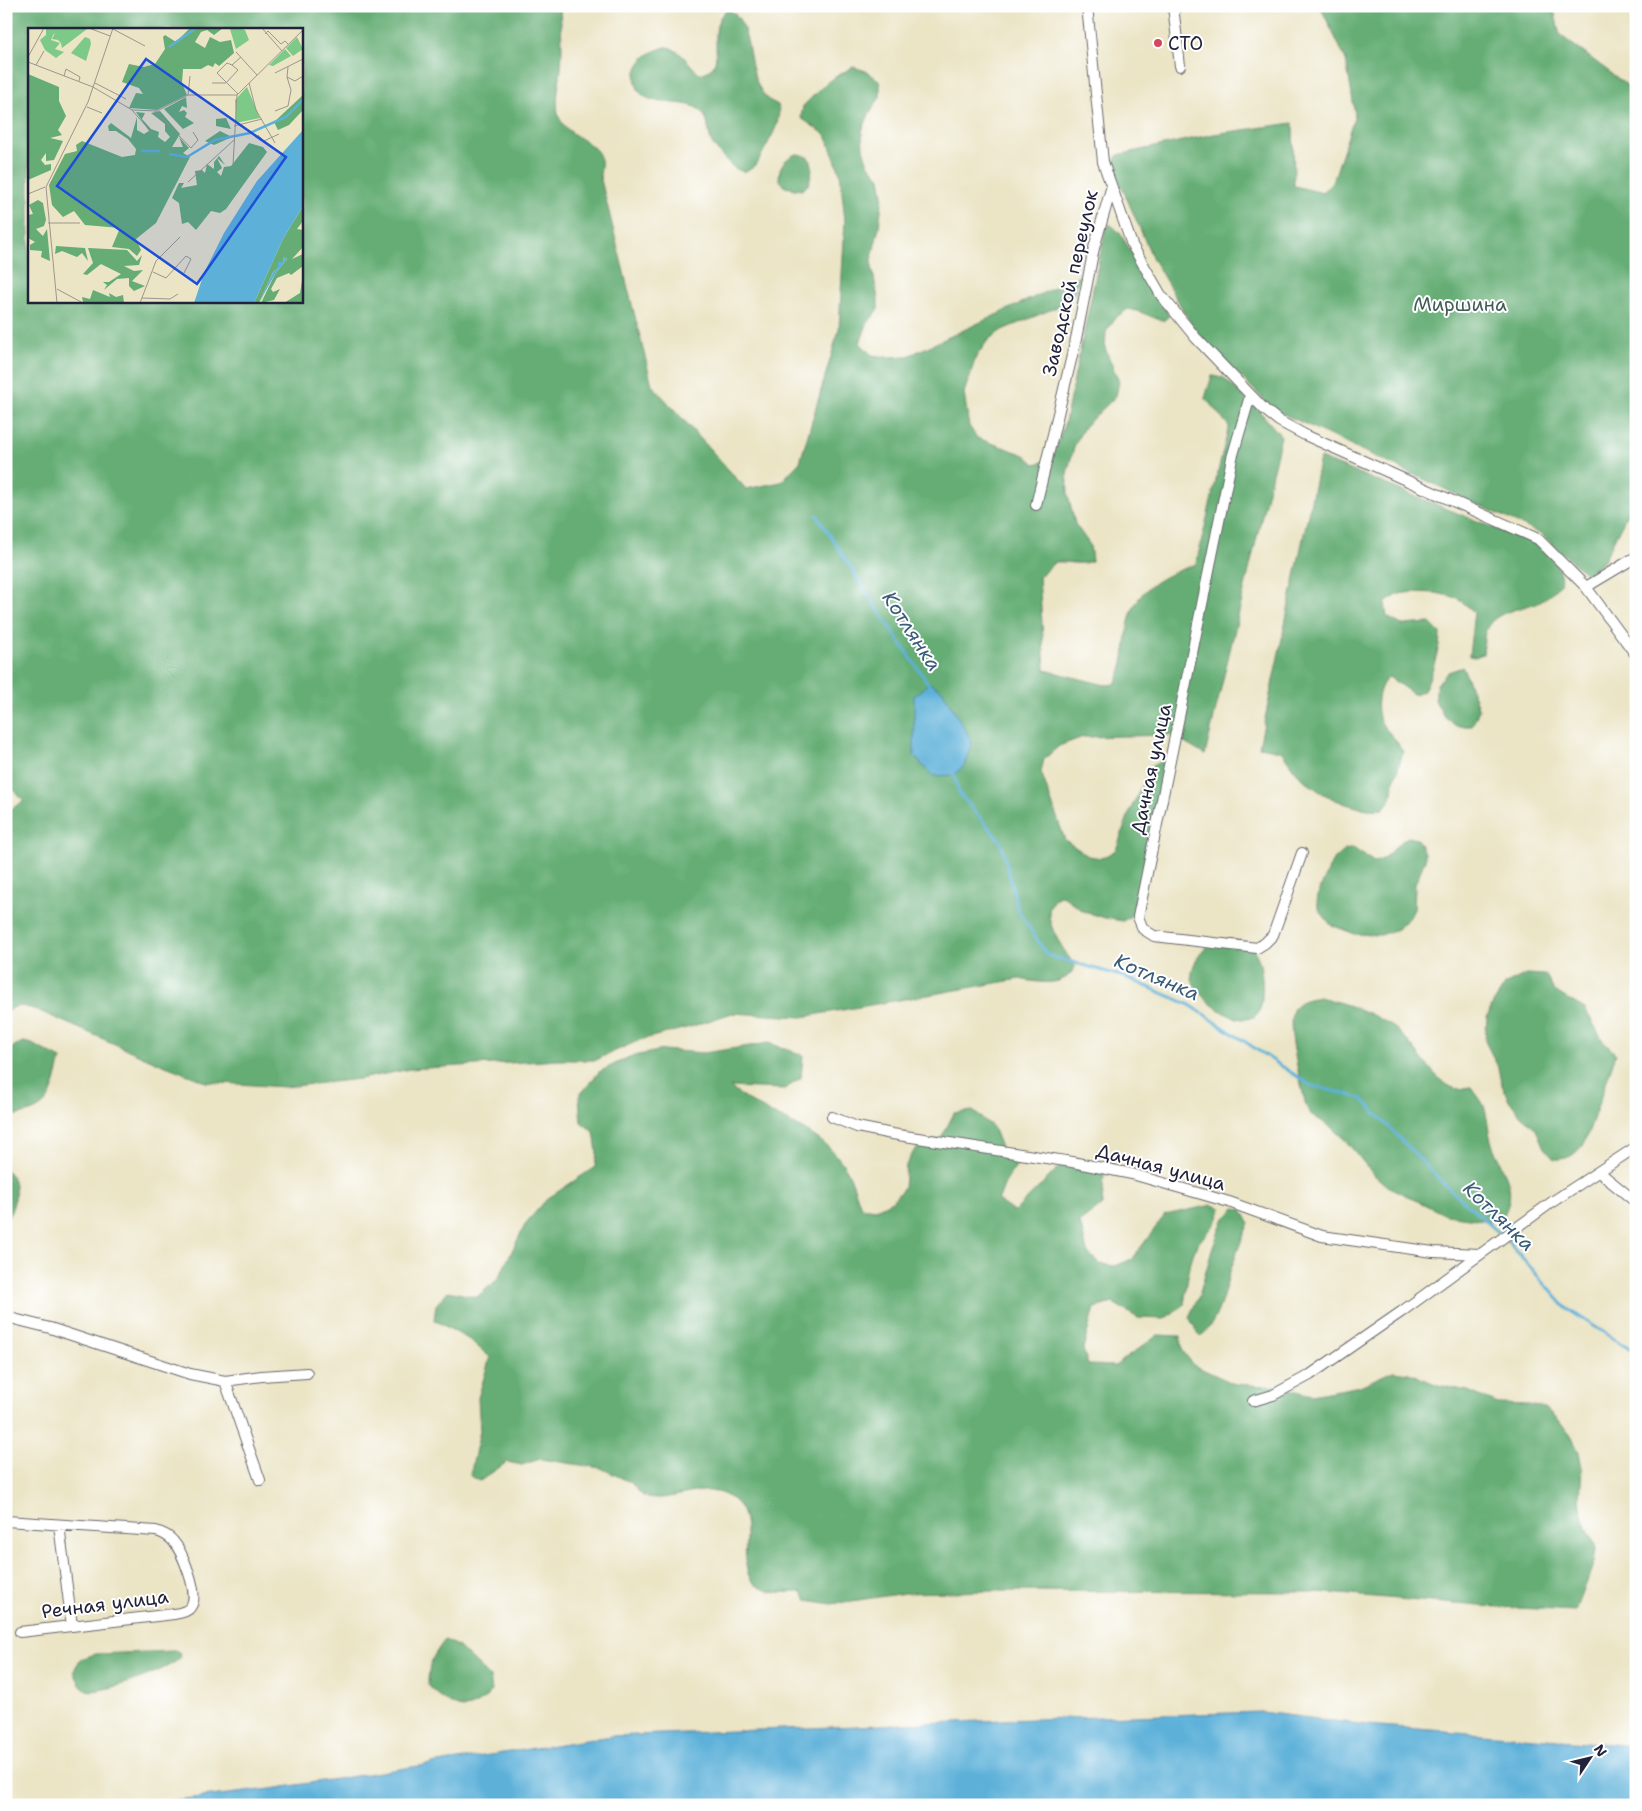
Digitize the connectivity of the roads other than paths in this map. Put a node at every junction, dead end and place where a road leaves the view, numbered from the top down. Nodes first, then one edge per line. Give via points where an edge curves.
1 (1087, 6) edge
2 (1173, 6) edge
3 (1180, 66) dead end
4 (1111, 189) junction
5 (1250, 396) junction
6 (1036, 505) dead end
7 (1636, 557) edge
8 (1586, 587) junction
9 (1636, 655) edge
10 (1302, 853) dead end
11 (832, 1117) dead end
12 (1636, 1147) edge
13 (1599, 1172) junction
14 (1636, 1202) edge
15 (1480, 1254) junction
16 (6, 1317) edge
17 (307, 1373) dead end
18 (225, 1381) junction
19 (1252, 1401) dead end
20 (260, 1480) dead end
21 (6, 1521) edge
22 (59, 1525) junction
23 (72, 1626) junction
24 (20, 1632) dead end

1 - 4 street, Заводской переулок via 1102,162
2 - 3 street
4 - 5 street via 1132,245 1161,295
4 - 6 street, Заводской переулок via 1094,248
5 - 8 street via 1280,422 1305,436 1538,539
5 - 10 street, Дачная улица via 1232,458 1138,917 1142,929 1154,936 1257,948 1273,935
7 - 8 street
8 - 9 street
11 - 15 street, Дачная улица via 857,1127 892,1134 1132,1174 1229,1202 1322,1236 1434,1252
12 - 13 street
13 - 14 street
13 - 15 street
15 - 19 street via 1310,1375 1273,1395
16 - 18 street via 50,1328 190,1374
17 - 18 street
18 - 20 street
21 - 22 street, Речная улица
22 - 23 street
22 - 23 street, Речная улица via 156,1531 168,1536 178,1546 186,1564 193,1593 192,1605 186,1611
23 - 24 street, Речная улица

